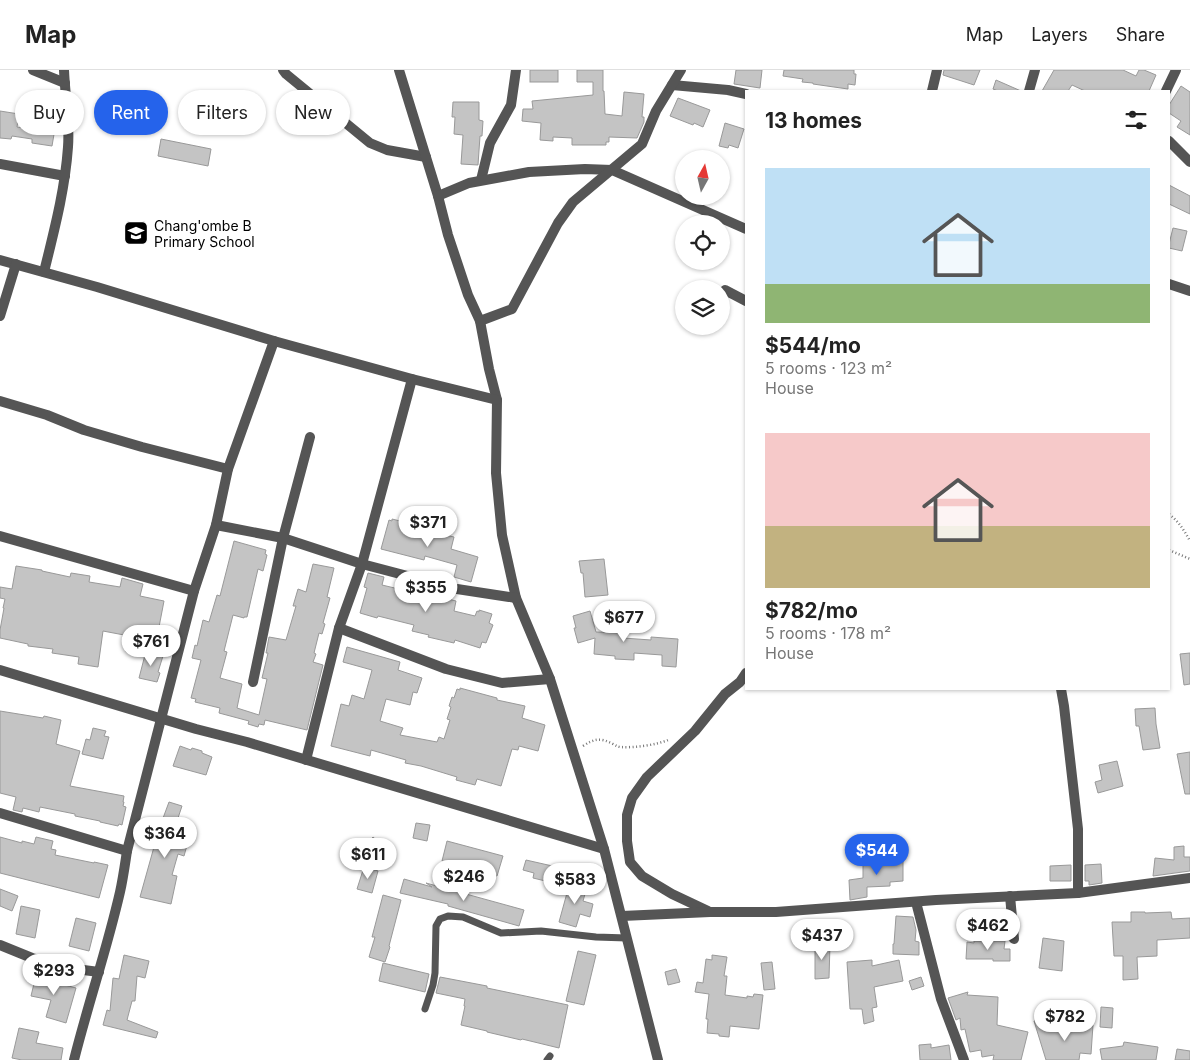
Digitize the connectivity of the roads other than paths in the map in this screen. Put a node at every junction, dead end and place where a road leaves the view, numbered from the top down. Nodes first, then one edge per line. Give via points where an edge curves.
1 (33, 70) edge
2 (64, 70) edge
3 (283, 70) edge
4 (399, 70) edge
5 (516, 70) edge
6 (681, 70) edge
7 (937, 70) edge
8 (1034, 70) edge
9 (1176, 70) edge
10 (65, 84) junction
11 (672, 85) junction
12 (932, 90) edge
13 (1029, 90) edge
14 (1166, 90) edge
15 (745, 94) edge
16 (1170, 142) edge
17 (426, 157) junction
18 (1190, 162) edge
19 (0, 164) edge
20 (612, 170) junction
21 (65, 176) junction
22 (481, 180) junction
23 (438, 196) junction
24 (745, 229) edge
25 (0, 260) edge
26 (16, 264) junction
27 (44, 272) junction
28 (1170, 284) edge
29 (1190, 291) edge
30 (730, 293) edge
31 (745, 300) edge
32 (0, 316) edge
33 (480, 322) junction
34 (274, 342) junction
35 (412, 379) junction
36 (497, 400) junction
37 (0, 401) edge
38 (310, 437) dead end
39 (228, 468) junction
40 (216, 525) junction
41 (0, 536) edge
42 (283, 538) junction
43 (362, 564) junction
44 (194, 591) junction
45 (516, 598) junction
46 (339, 628) junction
47 (0, 670) edge
48 (745, 674) edge
49 (550, 679) junction
50 (253, 682) dead end
51 (1060, 690) edge
52 (160, 718) junction
53 (306, 760) junction
54 (0, 813) edge
55 (604, 848) junction
56 (127, 851) junction
57 (1190, 878) edge
58 (1078, 892) junction
59 (1010, 896) junction
60 (916, 902) junction
61 (710, 912) junction
62 (622, 916) junction
63 (628, 938) junction
64 (1014, 939) dead end
65 (0, 945) edge
66 (99, 972) junction
67 (425, 1009) dead end
68 (74, 1060) edge
69 (658, 1060) edge
70 (964, 1060) edge

1 - 10 street
2 - 10 street
3 - 17 street via 370,143 387,150
4 - 17 street
5 - 22 street via 511,105 490,143
6 - 11 street
7 - 12 street
8 - 13 street
9 - 14 street
10 - 21 street via 68,112
11 - 15 street
11 - 20 street via 642,144
16 - 18 street
17 - 23 street
19 - 21 street
20 - 22 street via 529,172
20 - 24 street
20 - 33 street via 573,202 558,223 512,309
21 - 27 street
22 - 23 street
23 - 33 street via 448,235
25 - 26 street
26 - 27 street
26 - 32 street
27 - 34 street
28 - 29 street
30 - 31 street
33 - 36 street
34 - 35 street
34 - 39 street
35 - 36 street
35 - 43 street
36 - 45 street via 496,473 502,535
37 - 39 street via 84,430
38 - 42 street
39 - 40 street
40 - 42 street
40 - 44 street
41 - 44 street
42 - 43 street
42 - 50 street
43 - 45 street via 457,589
43 - 46 street
44 - 52 street
45 - 49 street
46 - 49 street via 446,669 502,683
46 - 53 street
47 - 52 street
48 - 61 street via 695,732 647,777 632,798 628,815 630,862 642,876
49 - 55 street
51 - 58 street via 1078,829
52 - 53 street
52 - 56 street
53 - 55 street
54 - 56 street
55 - 62 street
56 - 66 street
57 - 58 street
58 - 59 street
59 - 60 street
59 - 64 street
60 - 61 street via 776,912
60 - 70 street via 941,999
61 - 62 street
62 - 63 street
63 - 67 lane via 540,931 500,933 463,918 444,917 436,926 435,973
63 - 69 street
65 - 66 street via 68,968
66 - 68 street

